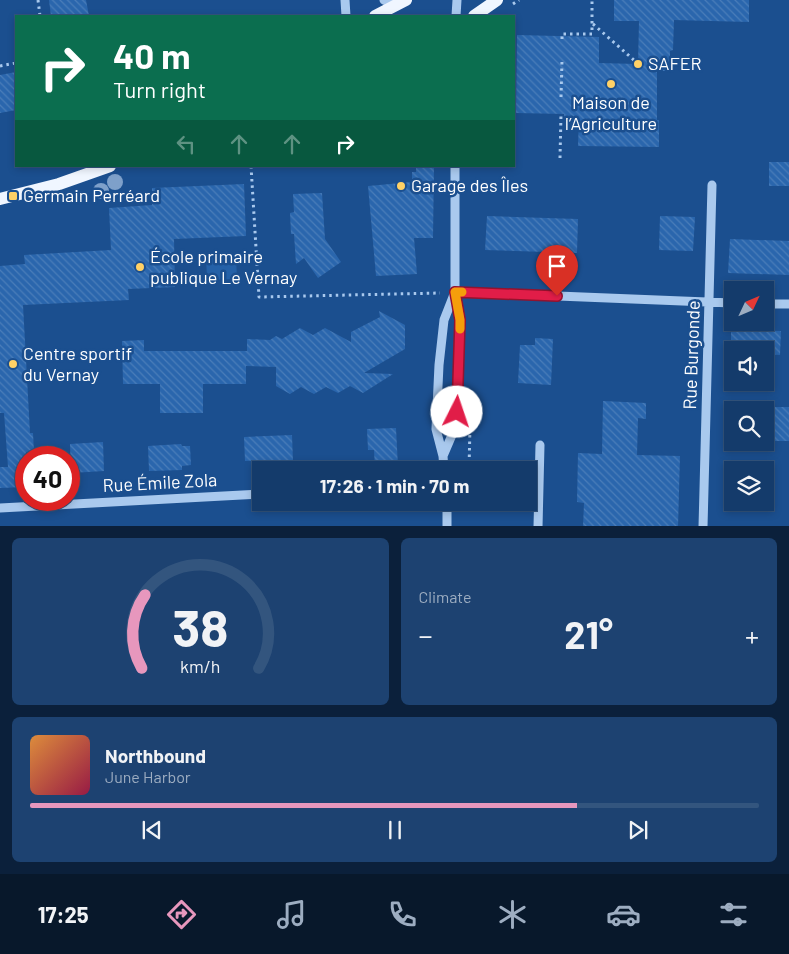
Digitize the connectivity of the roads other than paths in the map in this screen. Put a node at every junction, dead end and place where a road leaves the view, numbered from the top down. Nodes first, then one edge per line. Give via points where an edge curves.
1 (345, 0) edge
2 (456, 0) edge
3 (497, 0) edge
4 (395, 2) edge
5 (346, 15) edge
6 (376, 15) edge
7 (456, 15) edge
8 (475, 15) edge
9 (107, 167) edge
10 (455, 167) edge
11 (712, 185) dead end
12 (0, 199) edge
13 (455, 292) junction
14 (709, 302) junction
15 (724, 303) edge
16 (774, 304) edge
17 (789, 304) edge
18 (540, 445) dead end
19 (444, 456) junction
20 (444, 461) edge
21 (252, 494) edge
22 (0, 508) edge
23 (446, 511) edge
24 (447, 526) edge
25 (538, 526) edge
26 (704, 526) edge

1 - 5 street
2 - 7 street
3 - 8 main road
4 - 6 main road
9 - 12 main road
10 - 13 street
11 - 14 street, Rue Burgonde
13 - 14 street
13 - 19 street via 460,320 458,406
13 - 19 street via 444,320 439,364 436,429
14 - 15 street
14 - 26 street, Rue Burgonde
16 - 17 street
18 - 25 street
19 - 20 street
21 - 22 street, Rue Émile Zola
23 - 24 street

